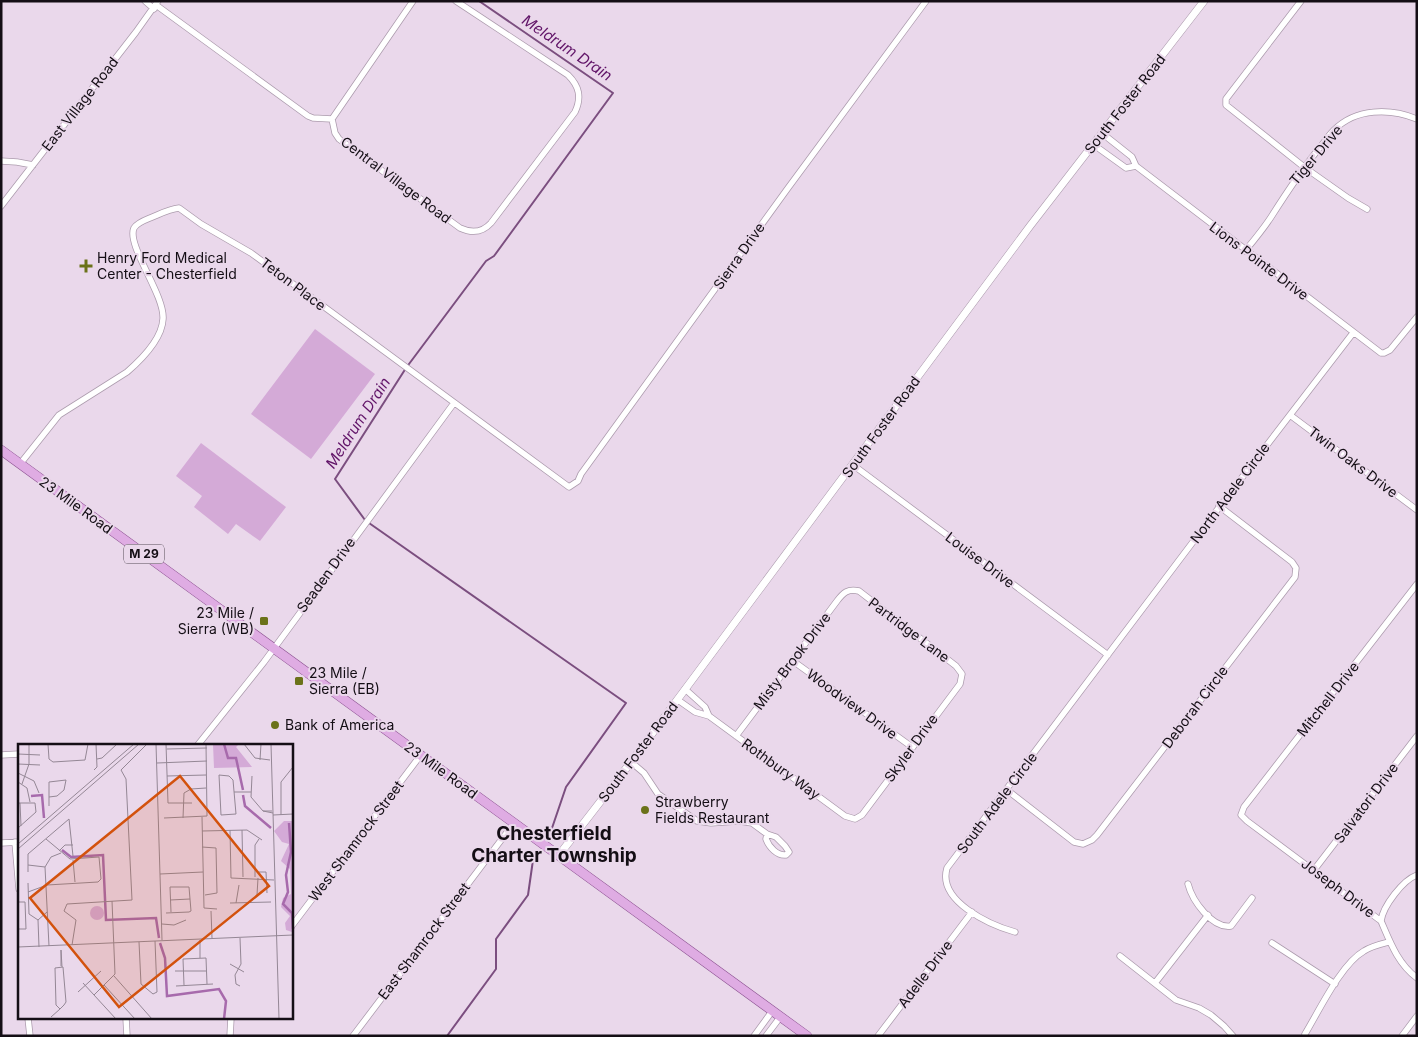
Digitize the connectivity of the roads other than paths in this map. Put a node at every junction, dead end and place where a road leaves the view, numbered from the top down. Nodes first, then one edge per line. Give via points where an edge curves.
1 (145, 1) edge
2 (413, 1) edge
3 (456, 1) edge
4 (926, 1) edge
5 (1204, 1) edge
6 (1301, 1) edge
7 (156, 5) edge
8 (1417, 118) edge
9 (332, 119) junction
10 (1103, 134) junction
11 (1094, 145) junction
12 (1, 162) edge
13 (33, 165) junction
14 (1136, 166) junction
15 (1304, 167) junction
16 (1, 206) edge
17 (1367, 208) dead end
18 (1245, 251) junction
19 (1417, 317) edge
20 (1353, 332) junction
21 (454, 403) junction
22 (1290, 415) junction
23 (1, 450) edge
24 (20, 464) junction
25 (853, 465) junction
26 (569, 487) joint
27 (1219, 506) junction
28 (1417, 510) edge
29 (1417, 584) edge
30 (852, 590) joint
31 (274, 648) junction
32 (1108, 655) junction
33 (793, 661) junction
34 (962, 674) joint
35 (685, 689) junction
36 (678, 700) junction
37 (709, 716) junction
38 (736, 736) junction
39 (1417, 736) edge
40 (199, 744) edge
41 (912, 747) junction
42 (18, 754) edge
43 (1, 755) edge
44 (420, 756) junction
45 (631, 762) junction
46 (1007, 790) junction
47 (1242, 815) joint
48 (855, 819) joint
49 (514, 823) junction
50 (767, 834) junction
51 (17, 842) edge
52 (1, 843) edge
53 (559, 855) junction
54 (18, 866) edge
55 (1314, 870) junction
56 (1417, 875) edge
57 (1188, 884) dead end
58 (1252, 898) dead end
59 (972, 912) junction
60 (1208, 915) junction
61 (1381, 921) junction
62 (292, 926) edge
63 (1015, 932) dead end
64 (1390, 942) junction
65 (1272, 943) dead end
66 (1120, 956) dead end
67 (1417, 978) edge
68 (1155, 983) junction
69 (1335, 984) junction
70 (773, 1010) junction
71 (781, 1016) junction
72 (1417, 1016) edge
73 (28, 1020) edge
74 (126, 1020) edge
75 (231, 1020) edge
76 (1306, 1034) dead end
77 (30, 1036) edge
78 (127, 1036) edge
79 (230, 1036) edge
80 (353, 1036) edge
81 (754, 1036) edge
82 (766, 1036) edge
83 (807, 1036) edge
84 (878, 1036) edge
85 (1233, 1036) edge
86 (1402, 1036) edge

1 - 7 street
2 - 9 street
3 - 9 street, Central Village Road via 568,75 579,94 575,112 491,223 479,231 460,228 339,139
4 - 26 street, Sierra Drive via 578,481
5 - 10 street, South Foster Road
6 - 15 street via 1225,103
7 - 9 street via 308,116
7 - 13 street, East Village Road
8 - 15 street, Tiger Drive via 1384,111 1351,118 1334,130
10 - 11 street, South Foster Road
10 - 14 street via 1132,157
11 - 14 street via 1126,168
11 - 25 street, South Foster Road
12 - 13 street
13 - 16 street, East Village Road
14 - 18 street, Lions Pointe Drive
15 - 17 street
15 - 18 street, Tiger Drive
18 - 20 street, Lions Pointe Drive
19 - 20 street, Lions Pointe Drive via 1392,348 1384,353
20 - 22 street, North Adele Circle
21 - 24 street, Teton Place via 251,253 179,208 142,222 133,233 134,244 162,304 162,322 157,338 127,372 59,415
21 - 26 street, Teton Place
21 - 31 street, Seaden Drive
22 - 27 street, North Adele Circle
22 - 28 street, Twin Oaks Drive
23 - 24 main road, 23 Mile Road / M 29
24 - 31 main road, 23 Mile Road / M 29
25 - 32 street, Louise Drive
25 - 35 street, South Foster Road
27 - 32 street, North Adele Circle
27 - 46 street, Deborah Circle via 1292,562 1296,568 1295,577 1092,840 1083,844 1074,842
29 - 47 street, Mitchell Drive via 1244,807
30 - 33 street, Misty Brook Drive via 837,601
30 - 34 street, Partridge Lane via 859,591
31 - 40 street, Seaden Drive
31 - 44 main road, 23 Mile Road / M 29
32 - 46 street, South Adele Circle
33 - 38 street, Misty Brook Drive
33 - 41 street, Woodview Drive
34 - 41 street, Skyler Drive via 960,684
35 - 36 street, South Foster Road
35 - 37 street, Rothbury Way
36 - 37 street, Rothbury Way via 695,712
36 - 45 street, South Foster Road
37 - 38 street, Rothbury Way
38 - 48 street, Rothbury Way via 845,816
39 - 55 street, Salvatori Drive
41 - 48 street, Skyler Drive via 862,815
42 - 43 street
44 - 49 main road, 23 Mile Road / M 29
44 - 62 street, West Shamrock Street
45 - 50 street via 644,773 658,794 697,821 746,822
45 - 53 street, South Foster Road
46 - 59 street, South Adele Circle via 947,868 948,886 955,898
47 - 55 street, Joseph Drive
49 - 53 main road, 23 Mile Road / M 29
49 - 80 street, East Shamrock Street
50 - 50 street via 776,837 789,852 784,856 774,851 767,843
51 - 52 street
51 - 54 street
53 - 70 main road, 23 Mile Road / M 29
55 - 61 street, Joseph Drive
56 - 61 street via 1406,880 1384,911
57 - 60 street
58 - 60 street via 1231,926 1219,925
59 - 63 street, South Adele Circle via 995,926
59 - 84 street, Adelle Drive
60 - 68 street
61 - 64 street, Joseph Drive
64 - 67 street, Joseph Drive via 1401,963
64 - 69 street via 1358,955
65 - 69 street
66 - 68 street
68 - 85 street via 1181,1003 1199,1008 1211,1016
69 - 76 street
70 - 71 main road, 23 Mile Road / M 29
70 - 81 street
71 - 82 street
71 - 83 main road, 23 Mile Road / M 29
72 - 86 street
73 - 77 street
74 - 78 street
75 - 79 street

